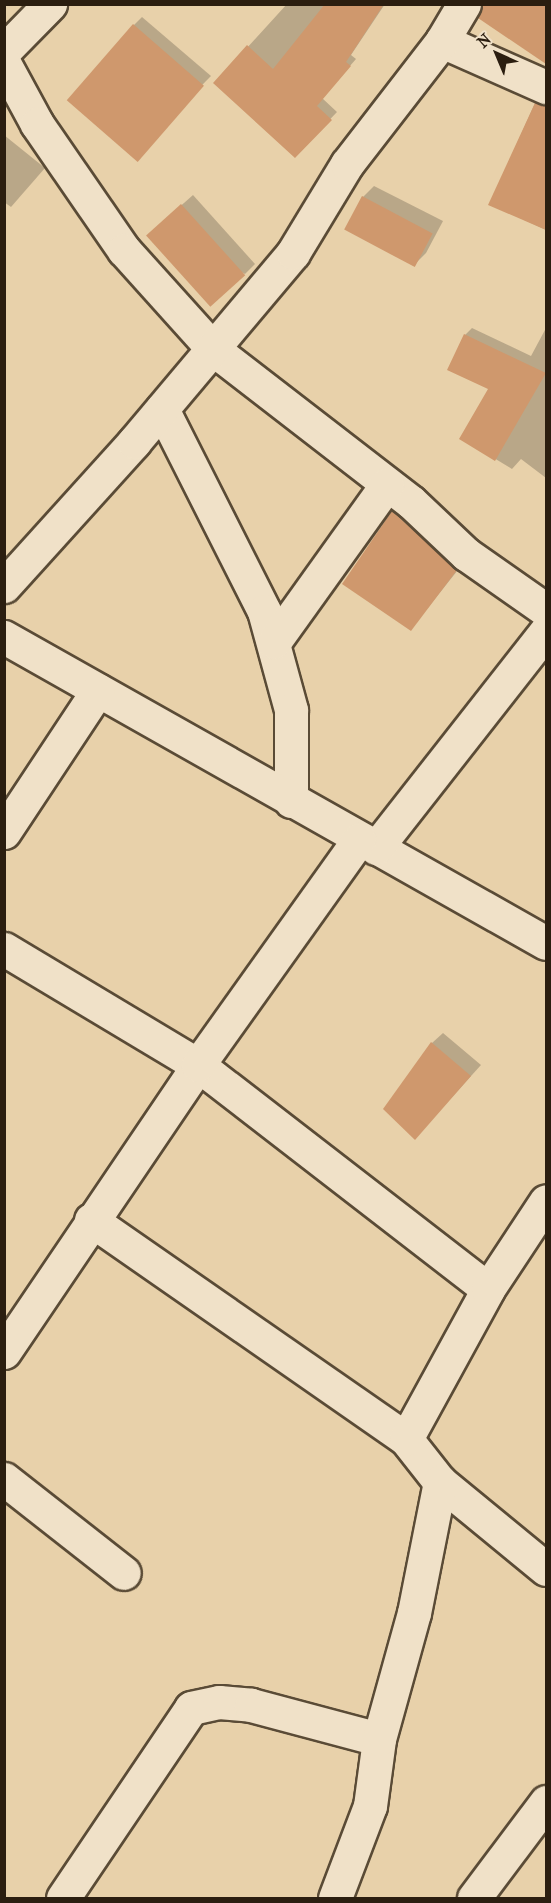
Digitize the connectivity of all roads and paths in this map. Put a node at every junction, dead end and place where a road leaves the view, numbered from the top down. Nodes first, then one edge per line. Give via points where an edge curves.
1 (50, 4) edge
2 (464, 4) edge
3 (442, 41) junction
4 (4, 51) edge
5 (4, 63) edge
6 (546, 87) edge
7 (213, 349) junction
8 (162, 409) junction
9 (387, 484) junction
10 (4, 586) edge
11 (546, 610) edge
12 (546, 631) edge
13 (4, 637) edge
14 (274, 642) junction
15 (98, 690) junction
16 (291, 801) junction
17 (4, 832) edge
18 (368, 843) junction
19 (546, 943) edge
20 (4, 949) edge
21 (198, 1065) junction
22 (546, 1201) edge
23 (91, 1220) junction
24 (488, 1288) junction
25 (4, 1352) edge
26 (406, 1439) junction
27 (4, 1479) edge
28 (440, 1482) junction
29 (546, 1569) edge
30 (124, 1573) dead end
31 (379, 1739) junction
32 (546, 1802) edge
33 (63, 1899) edge
34 (335, 1899) edge
35 (474, 1899) edge

1 - 4 street
2 - 3 street
3 - 6 street
3 - 7 street via 347,164 294,253
5 - 7 street via 38,124 124,250
7 - 8 street
7 - 9 street
8 - 10 street
8 - 14 street via 264,611
9 - 11 street via 466,554
9 - 14 street
12 - 18 street
13 - 15 street
14 - 16 street via 291,710
15 - 16 street
15 - 17 street
16 - 18 street
18 - 19 street
18 - 21 street
20 - 21 street
21 - 23 street
21 - 24 street
22 - 24 street
23 - 25 street
23 - 26 street
24 - 26 street
26 - 28 street
27 - 30 street
28 - 29 street
28 - 31 street via 414,1612
31 - 33 street via 251,1705 219,1702 191,1708
31 - 34 street via 370,1806
32 - 35 street

